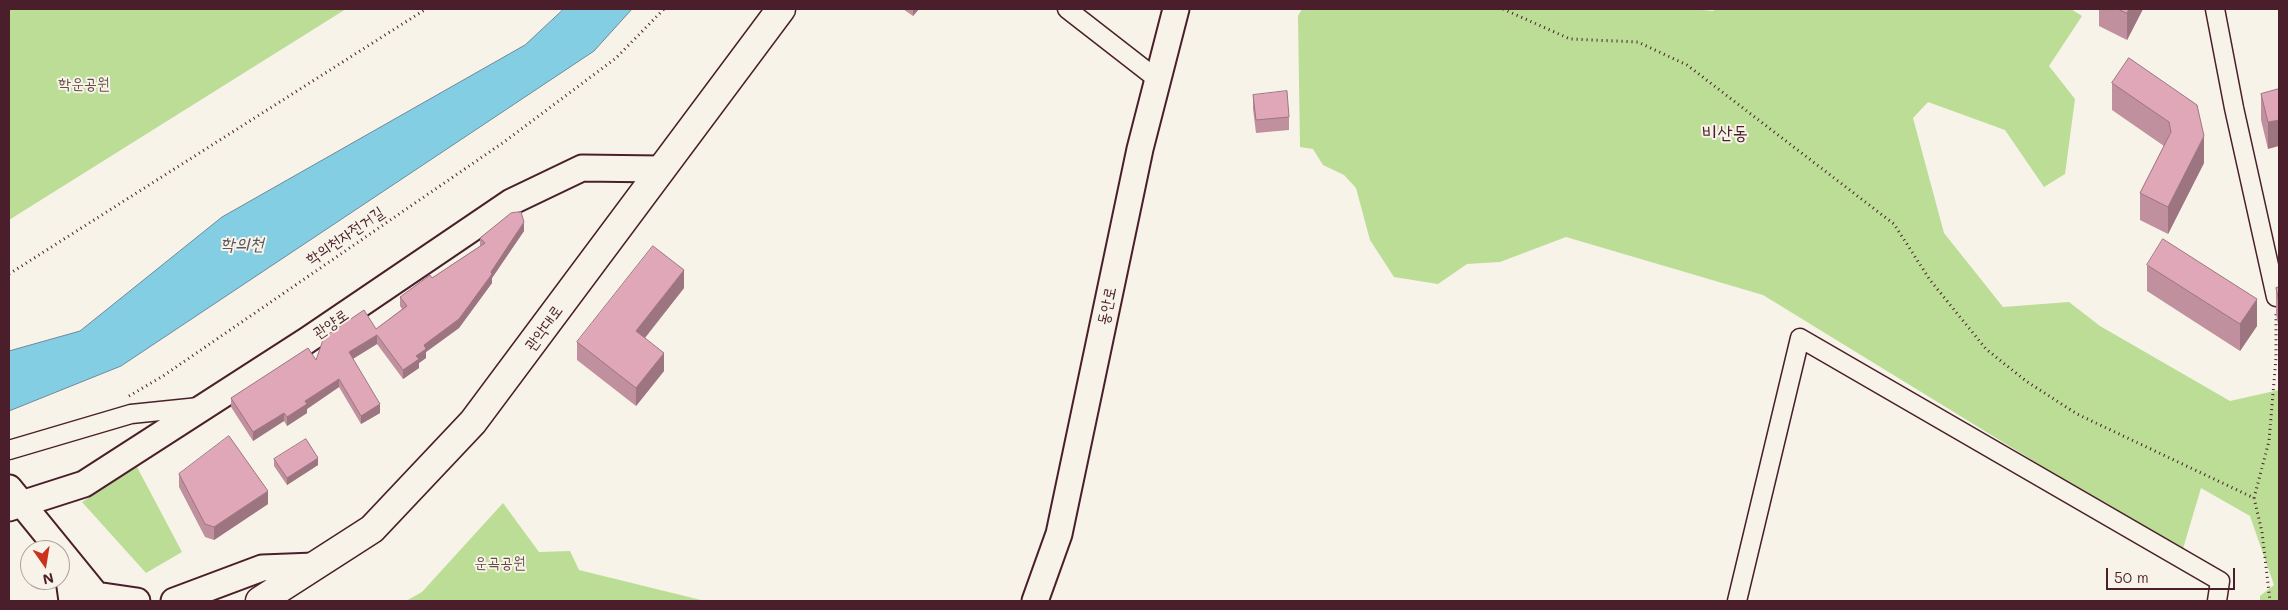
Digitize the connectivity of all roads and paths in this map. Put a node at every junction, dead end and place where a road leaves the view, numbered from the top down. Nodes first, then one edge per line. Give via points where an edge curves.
1 (426, 9) edge
2 (664, 9) edge
3 (781, 9) edge
4 (1067, 9) edge
5 (1176, 9) edge
6 (1503, 9) edge
7 (2215, 9) edge
8 (1157, 79) junction
9 (660, 169) junction
10 (9, 274) edge
11 (2278, 297) edge
12 (126, 398) dead end
13 (205, 406) junction
14 (9, 450) edge
15 (2254, 498) junction
16 (13, 500) edge
17 (50, 540) edge
18 (70, 562) edge
19 (314, 566) junction
20 (70, 588) edge
21 (98, 598) edge
22 (72, 601) edge
23 (137, 601) edge
24 (174, 601) edge
25 (260, 601) edge
26 (1034, 601) edge
27 (1738, 601) edge
28 (2217, 601) edge
29 (2270, 601) edge

1 - 10 path
2 - 12 path, 학의천자전거길 via 616,58 504,142 163,376
3 - 9 main road, 관악대로 via 684,142
4 - 8 street
5 - 8 street, 동안로
6 - 15 path via 1570,39 1638,42 1688,65 1894,224 1930,280 1986,349 2026,381 2077,414
7 - 11 street via 2236,118
8 - 26 street, 동안로 via 1058,534
9 - 13 street, 관양로 via 582,168 511,202
9 - 19 main road, 관악대로 via 473,422 372,529
11 - 15 path via 2269,441
13 - 14 street via 131,414
13 - 16 street, 관양로 via 84,484
15 - 29 path via 2262,532
16 - 17 street
18 - 21 street
19 - 24 street via 262,568
19 - 25 main road, 관악대로
20 - 22 street
21 - 23 street
27 - 28 street via 1800,338 2220,581

